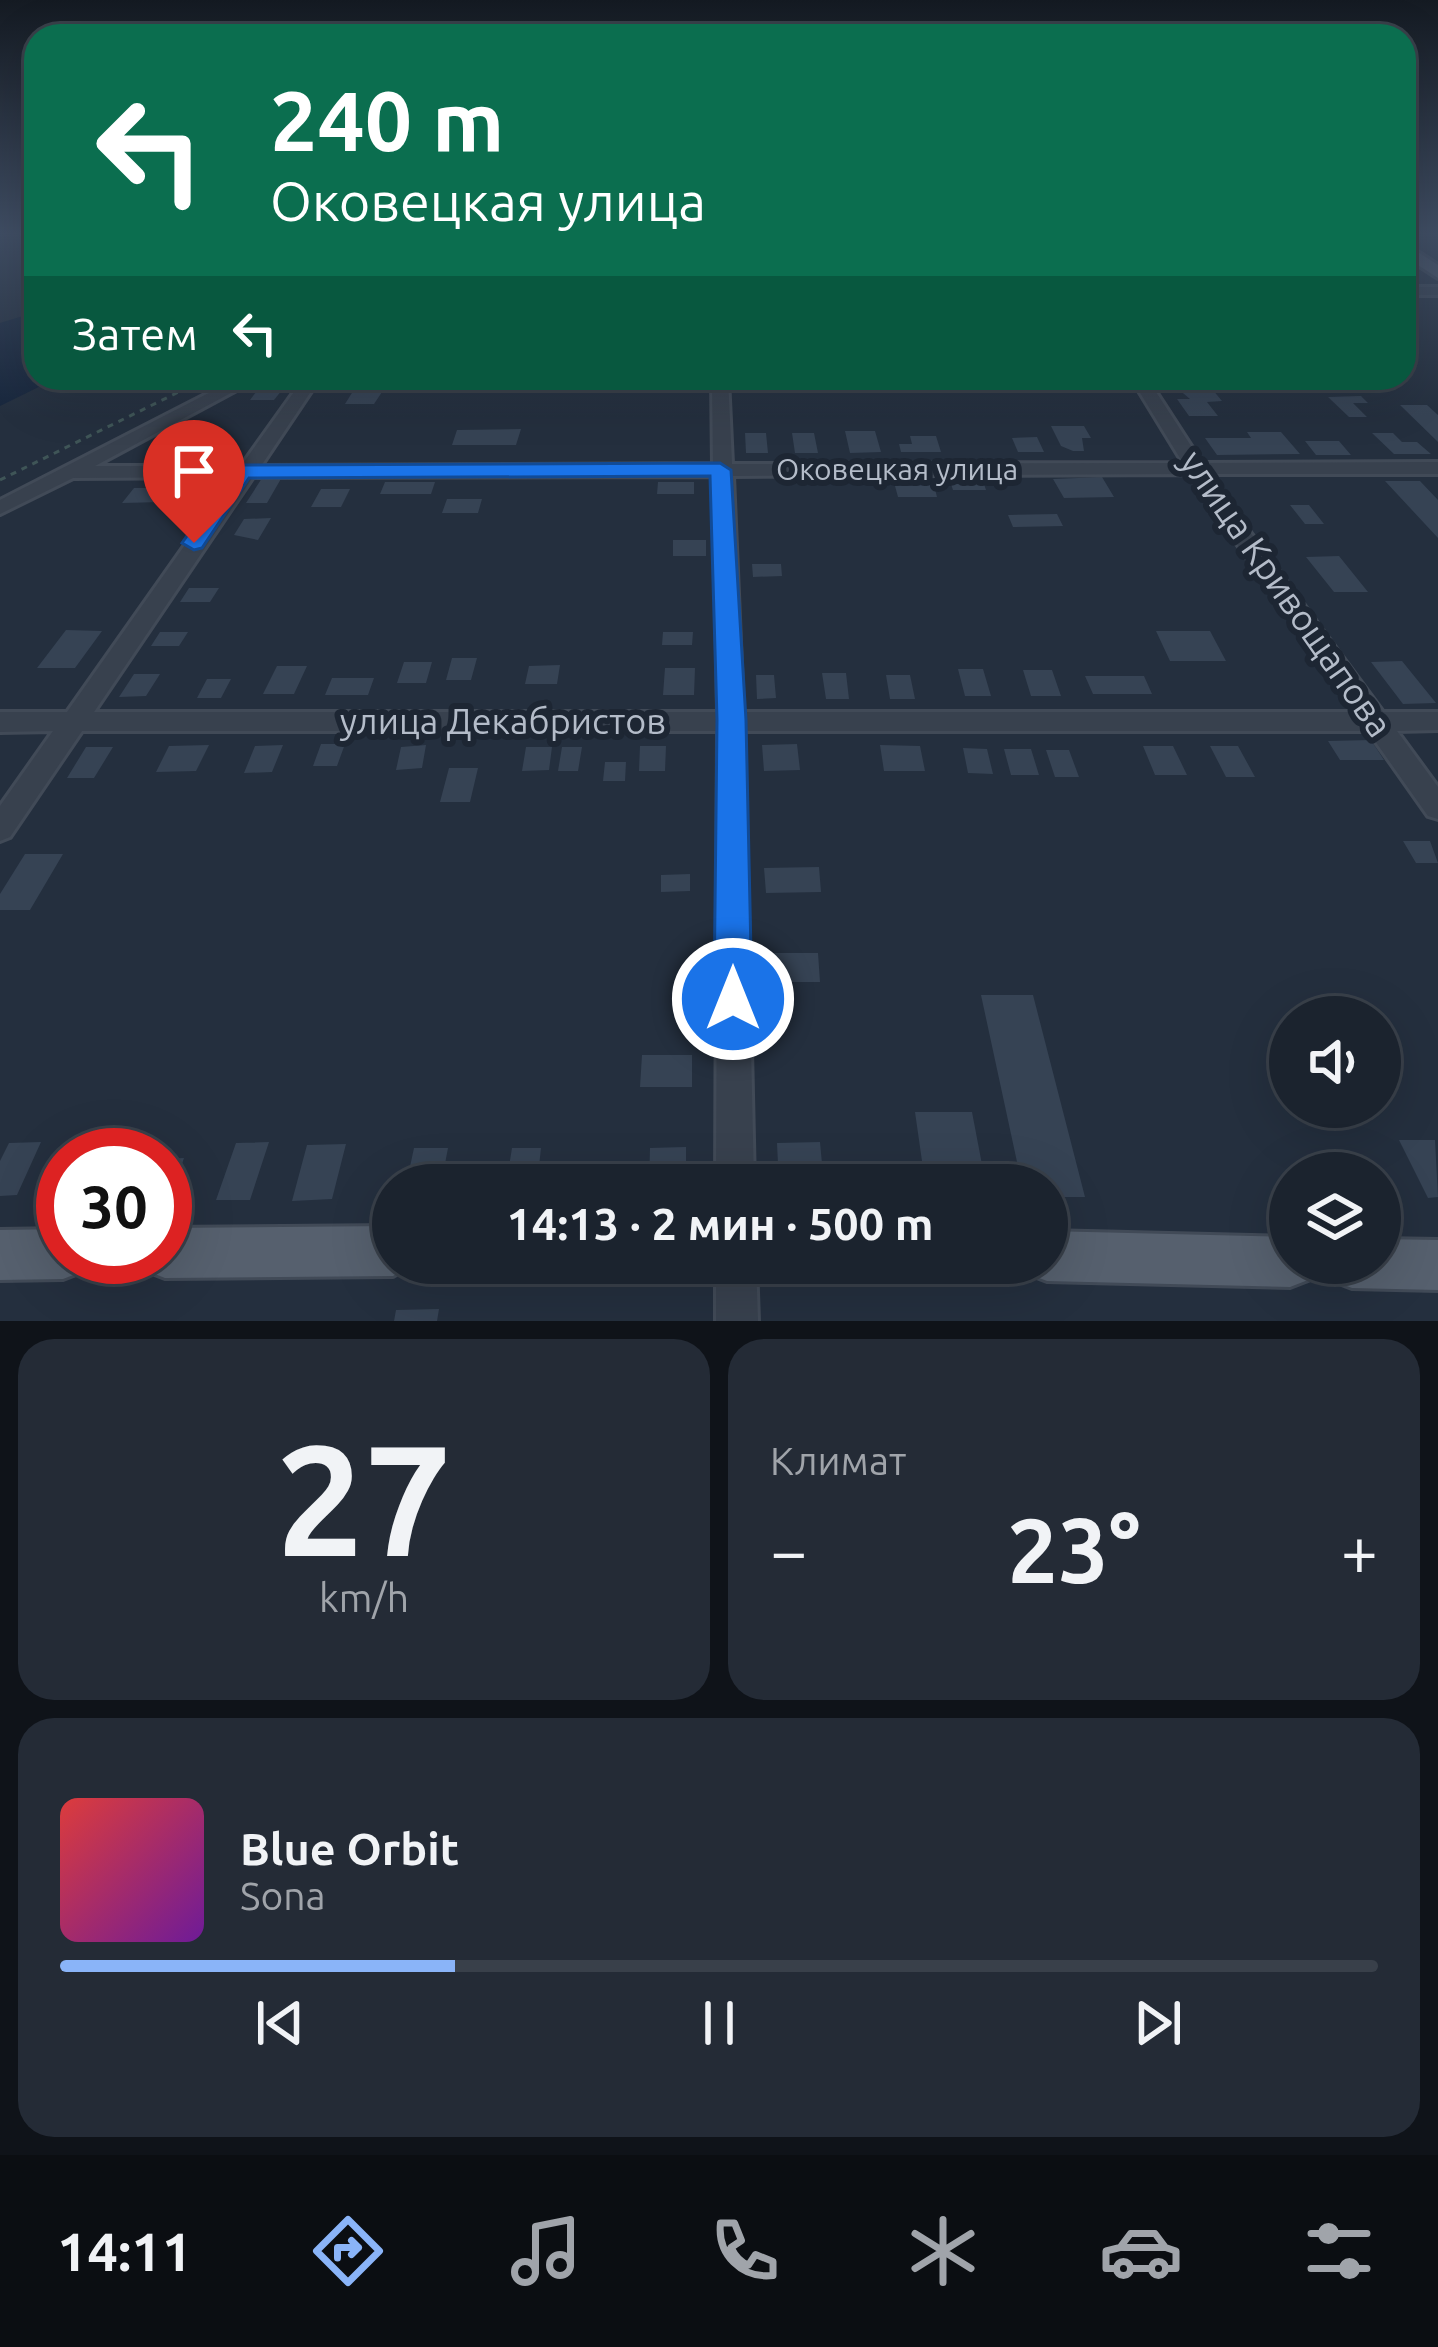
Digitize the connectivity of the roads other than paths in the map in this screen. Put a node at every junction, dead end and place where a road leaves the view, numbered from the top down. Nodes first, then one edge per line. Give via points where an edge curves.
1 (228, 390) edge
2 (303, 390) edge
3 (720, 390) edge
4 (1146, 390) edge
5 (1193, 468) junction
6 (1438, 468) edge
7 (720, 470) junction
8 (69, 472) junction
9 (243, 472) junction
10 (0, 508) edge
11 (731, 720) junction
12 (71, 721) junction
13 (1376, 721) junction
14 (0, 722) edge
15 (1438, 722) edge
16 (1438, 808) edge
17 (0, 829) edge
18 (735, 1164) edge
19 (372, 1251) edge
20 (192, 1253) edge
21 (36, 1254) edge
22 (0, 1255) edge
23 (1068, 1257) edge
24 (1269, 1261) edge
25 (1401, 1264) edge
26 (1438, 1265) edge
27 (736, 1284) edge
28 (736, 1321) edge

1 - 8 street
2 - 9 street
3 - 7 street
4 - 5 street, улица Кривощапова
5 - 6 street, Оковецкая улица
5 - 7 street, Оковецкая улица
5 - 13 street, улица Кривощапова
7 - 9 street, Оковецкая улица
7 - 11 street
8 - 9 street, Оковецкая улица
8 - 10 street
9 - 12 street
11 - 12 street, улица Декабристов
11 - 13 street, улица Декабристов
11 - 18 street
12 - 14 street, улица Декабристов
12 - 17 street
13 - 15 street, улица Декабристов
13 - 16 street, улица Кривощапова
19 - 20 main road
21 - 22 main road
23 - 24 main road
25 - 26 main road
27 - 28 street

